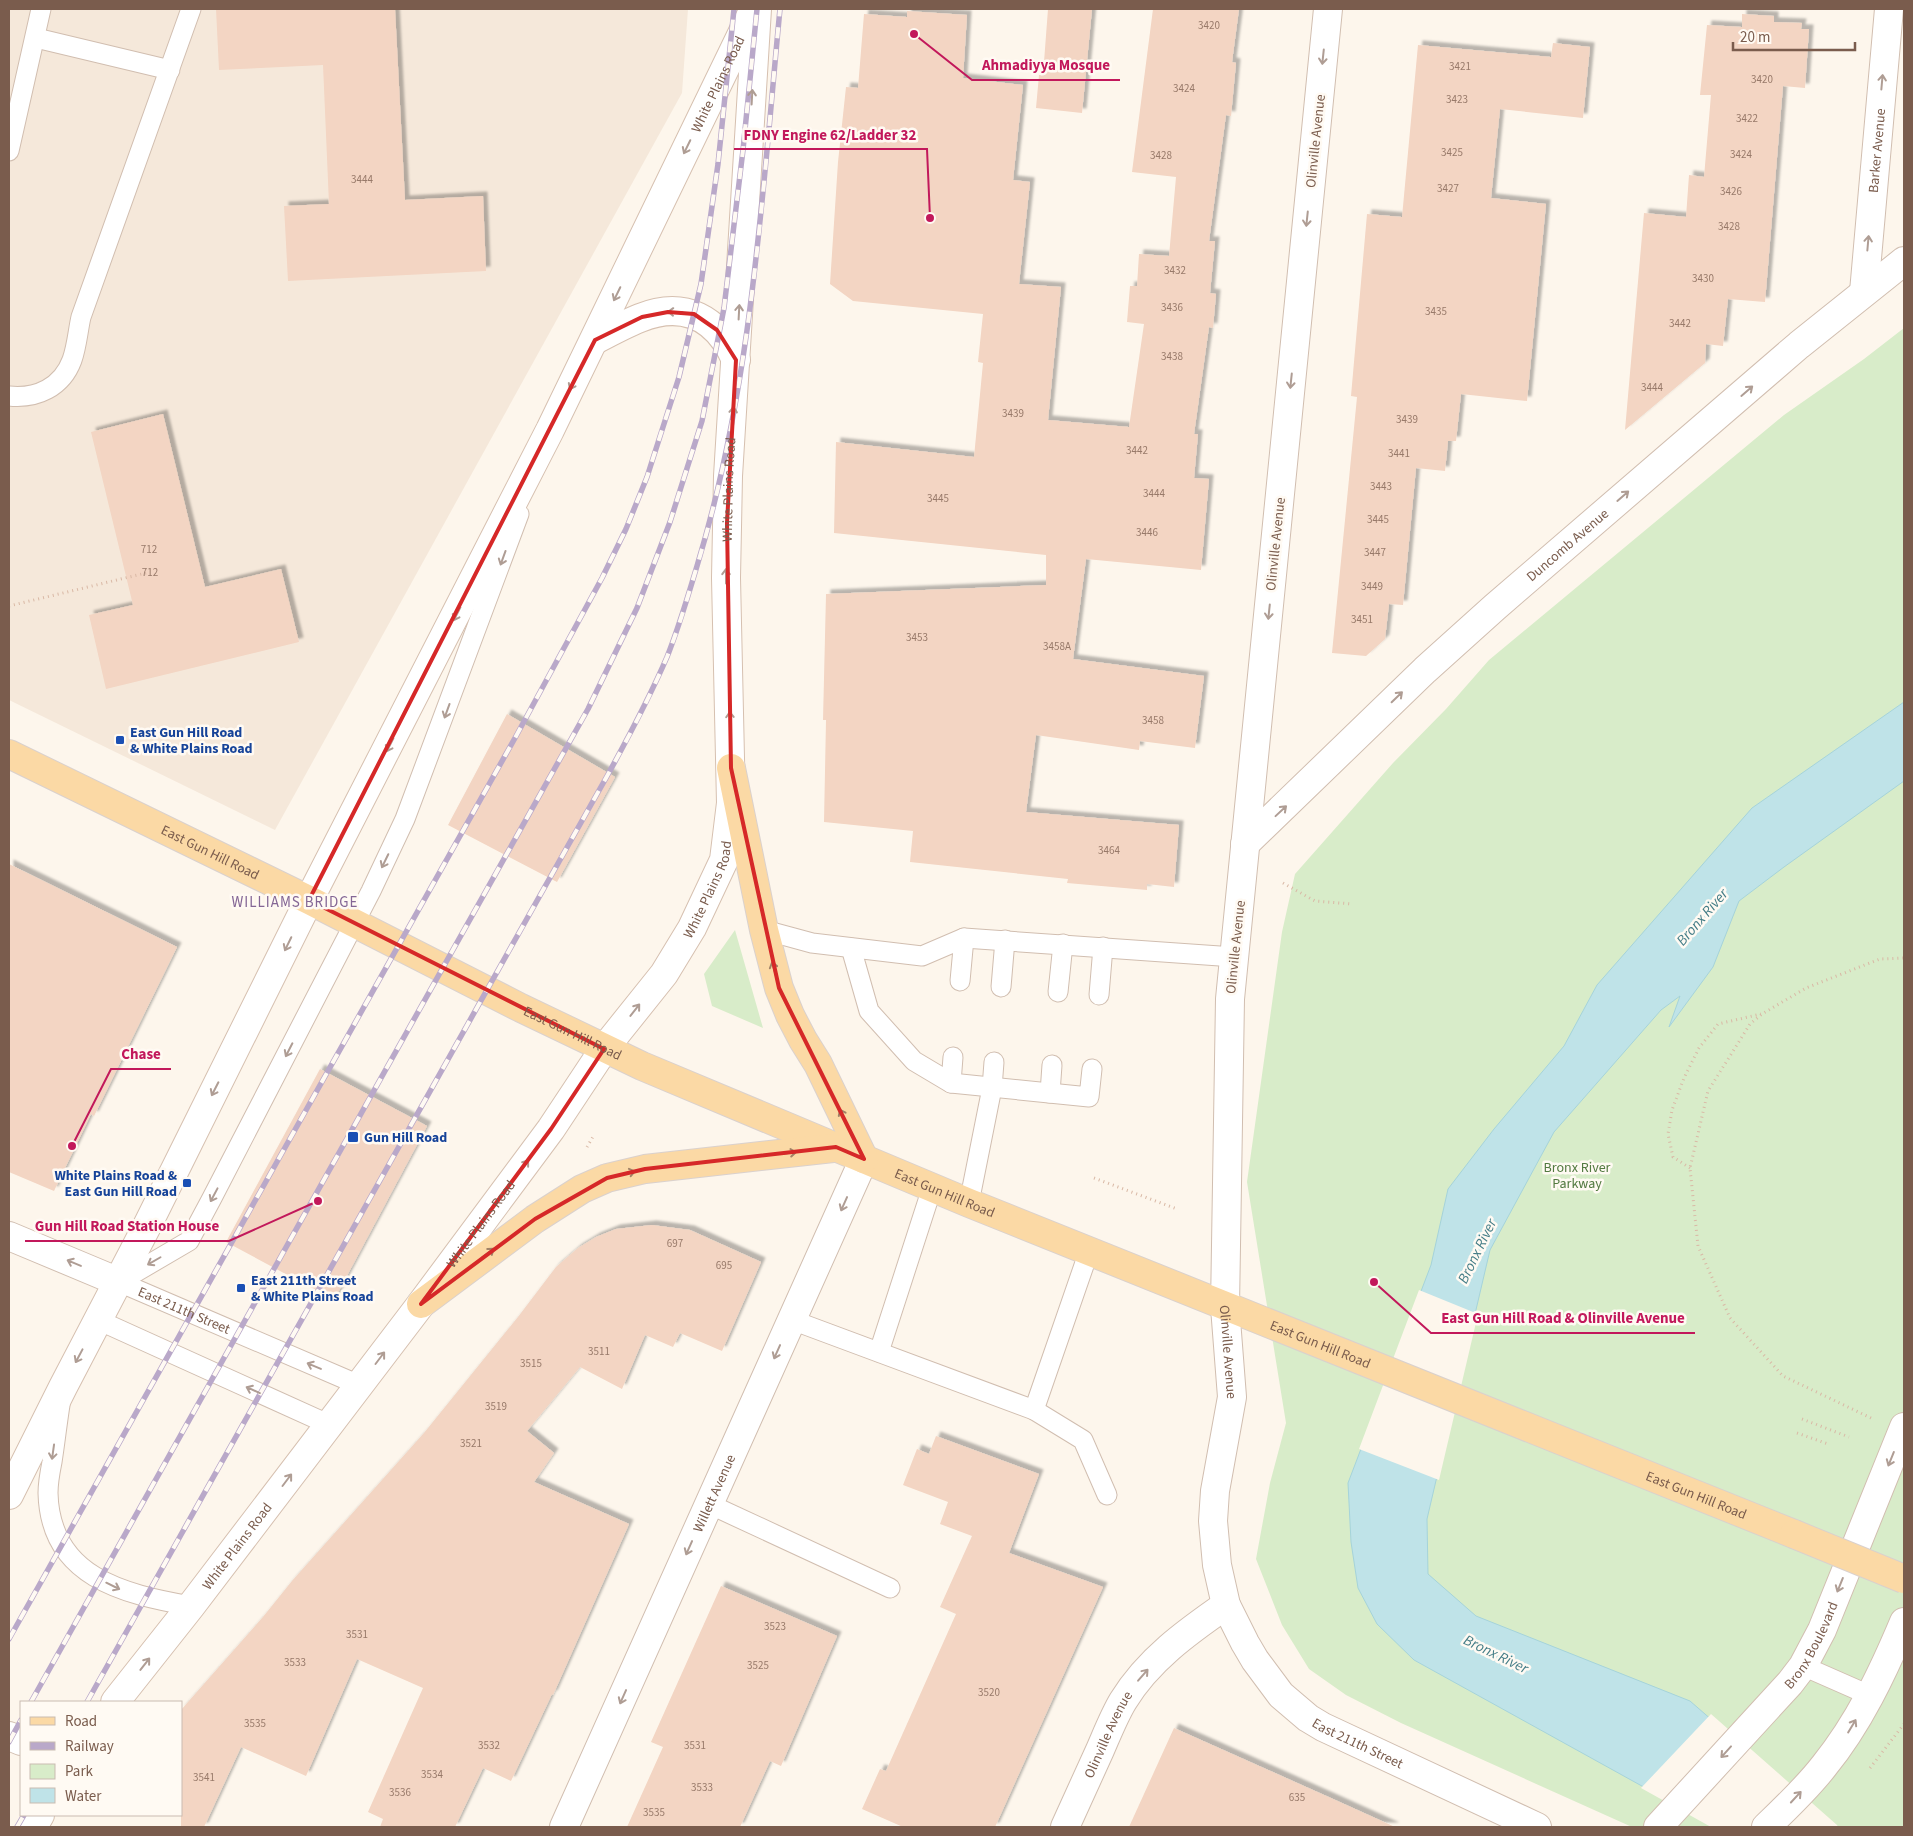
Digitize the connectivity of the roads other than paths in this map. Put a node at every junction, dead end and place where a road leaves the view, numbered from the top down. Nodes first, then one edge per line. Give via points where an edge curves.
1 (41, 9) edge
2 (191, 9) edge
3 (755, 9) edge
4 (1328, 9) edge
5 (1889, 9) edge
6 (36, 38) junction
7 (170, 70) junction
8 (9, 152) edge
9 (1904, 261) edge
10 (1864, 292) junction
11 (595, 340) junction
12 (736, 360) junction
13 (9, 398) edge
14 (550, 430) junction
15 (9, 754) edge
16 (731, 768) junction
17 (1246, 844) junction
18 (309, 900) junction
19 (353, 924) junction
20 (764, 930) junction
21 (964, 938) junction
22 (1005, 940) junction
23 (1063, 944) junction
24 (1103, 947) junction
25 (851, 948) junction
26 (1234, 957) junction
27 (960, 981) dead end
28 (1001, 987) dead end
29 (1058, 992) dead end
30 (1099, 995) dead end
31 (604, 1049) junction
32 (953, 1057) dead end
33 (994, 1062) dead end
34 (1052, 1065) dead end
35 (1092, 1069) dead end
36 (951, 1083) junction
37 (992, 1088) junction
38 (1050, 1093) junction
39 (836, 1147) junction
40 (864, 1160) junction
41 (932, 1188) junction
42 (969, 1203) junction
43 (9, 1236) edge
44 (1089, 1252) junction
45 (119, 1282) junction
46 (421, 1304) junction
47 (1226, 1307) junction
48 (98, 1320) junction
49 (792, 1320) junction
50 (878, 1352) junction
51 (359, 1385) junction
52 (63, 1387) junction
53 (1034, 1410) junction
54 (330, 1424) junction
55 (1891, 1424) edge
56 (9, 1495) edge
57 (1107, 1495) dead end
58 (709, 1504) junction
59 (1904, 1579) edge
60 (890, 1588) dead end
61 (1226, 1605) junction
62 (191, 1606) junction
63 (1904, 1622) edge
64 (1803, 1666) junction
65 (1870, 1695) junction
66 (116, 1701) edge
67 (39, 1816) edge
68 (1662, 1822) edge
69 (33, 1827) edge
70 (564, 1827) edge
71 (1065, 1827) edge
72 (1537, 1827) edge
73 (1766, 1827) edge

1 - 6 lane
2 - 7 lane
3 -> 11 street, White Plains Road
12 -> 3 street, White Plains Road
4 -> 17 street, Olinville Avenue
10 -> 5 street, Barker Avenue
6 - 7 lane
6 - 8 lane
7 - 13 lane via 81,317 72,360 61,380 45,390 30,396
9 - 10 street, Duncomb Avenue
17 -> 10 street, Duncomb Avenue via 1425,670 1495,607
12 -> 11 street via 729,344 717,330 694,314 680,312 642,317
11 -> 14 street, White Plains Road
16 -> 12 street, White Plains Road via 726,523
14 -> 18 street, White Plains Road
14 -> 19 lane, White Plains Road via 416,794
15 - 18 main road, East Gun Hill Road
16 - 20 main road
31 -> 16 street, White Plains Road via 664,974 692,928 724,860
17 - 26 street, Olinville Avenue
18 - 19 main road, East Gun Hill Road
18 -> 45 street, White Plains Road
19 - 31 main road, East Gun Hill Road
19 -> 45 lane, White Plains Road via 189,1241
20 - 25 lane via 812,943
40 -> 20 main road via 818,1064 790,1015 779,988
21 - 22 lane
21 - 25 lane via 922,956
21 - 27 lane
22 - 23 lane
22 - 28 lane
23 - 24 lane
23 - 29 lane
24 - 26 lane
24 - 30 lane
25 - 36 lane via 869,1011 914,1062
26 - 47 street, Olinville Avenue via 1230,999
31 - 39 main road, East Gun Hill Road
46 -> 31 street, White Plains Road via 551,1129
32 - 36 lane
33 - 37 lane
34 - 38 lane
35 - 38 lane via 1089,1097
36 - 37 lane
37 - 38 lane
37 - 42 lane
39 - 40 main road, East Gun Hill Road
46 -> 39 main road via 535,1219 607,1178 645,1169
40 - 41 main road, East Gun Hill Road
40 -> 49 street, Willett Avenue
41 - 42 main road, East Gun Hill Road
41 - 50 lane
42 - 44 main road, East Gun Hill Road
45 -> 43 street, East 211th Street
44 - 47 main road, East Gun Hill Road
44 - 53 lane
45 - 48 street, White Plains Road
51 -> 45 lane, East 211th Street
51 -> 46 street, White Plains Road
47 - 59 main road, East Gun Hill Road, bridge
47 - 61 street, Olinville Avenue via 1232,1397 1215,1491 1213,1521 1217,1565
48 -> 52 street, White Plains Road
54 -> 48 lane
49 - 50 lane
49 -> 58 street, Willett Avenue
50 - 53 lane
51 - 54 street, White Plains Road
52 - 56 street, White Plains Road
52 -> 62 lane, White Plains Road via 48,1490 52,1523 58,1540 78,1564 106,1583 136,1595
53 - 57 lane via 1083,1440
62 -> 54 street, White Plains Road
55 -> 64 street, Bronx Boulevard via 1822,1630
58 - 60 lane
58 -> 70 street, Willett Avenue
71 -> 61 street, Olinville Avenue via 1122,1702 1135,1684 1169,1647
61 - 72 street, East 211th Street via 1266,1677 1281,1696 1308,1718
66 -> 62 street, White Plains Road
63 - 65 street
64 - 65 lane
64 -> 68 street, Bronx Boulevard
73 -> 65 street via 1824,1766
67 - 69 street

